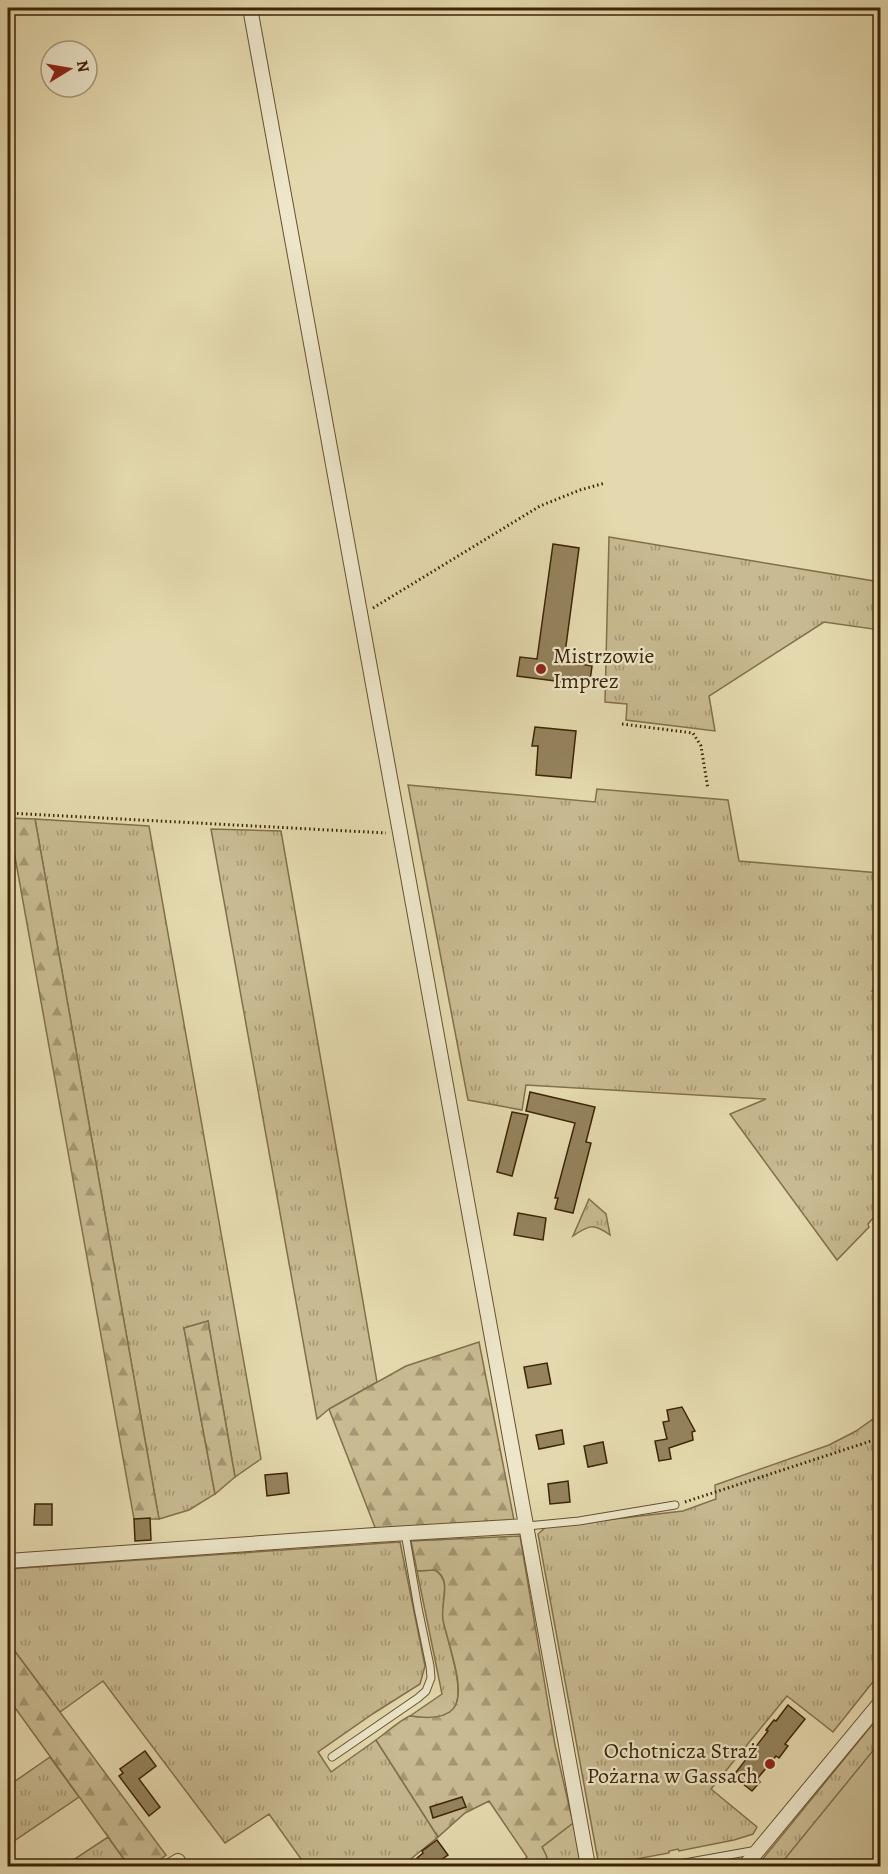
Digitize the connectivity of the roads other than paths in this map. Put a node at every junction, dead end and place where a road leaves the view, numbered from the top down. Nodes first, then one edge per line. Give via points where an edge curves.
1 (250, 8) edge
2 (675, 1505) road end
3 (527, 1526) junction
4 (405, 1533) junction
5 (8, 1561) edge
6 (880, 1703) edge
7 (332, 1757) dead end
8 (759, 1850) junction
9 (588, 1866) edge
10 (668, 1866) edge
11 (745, 1866) edge

1 - 3 street
2 - 3 lane
3 - 4 street
3 - 9 street
4 - 5 street
4 - 7 lane via 431,1678 418,1698
6 - 8 street
8 - 10 lane
8 - 11 street

